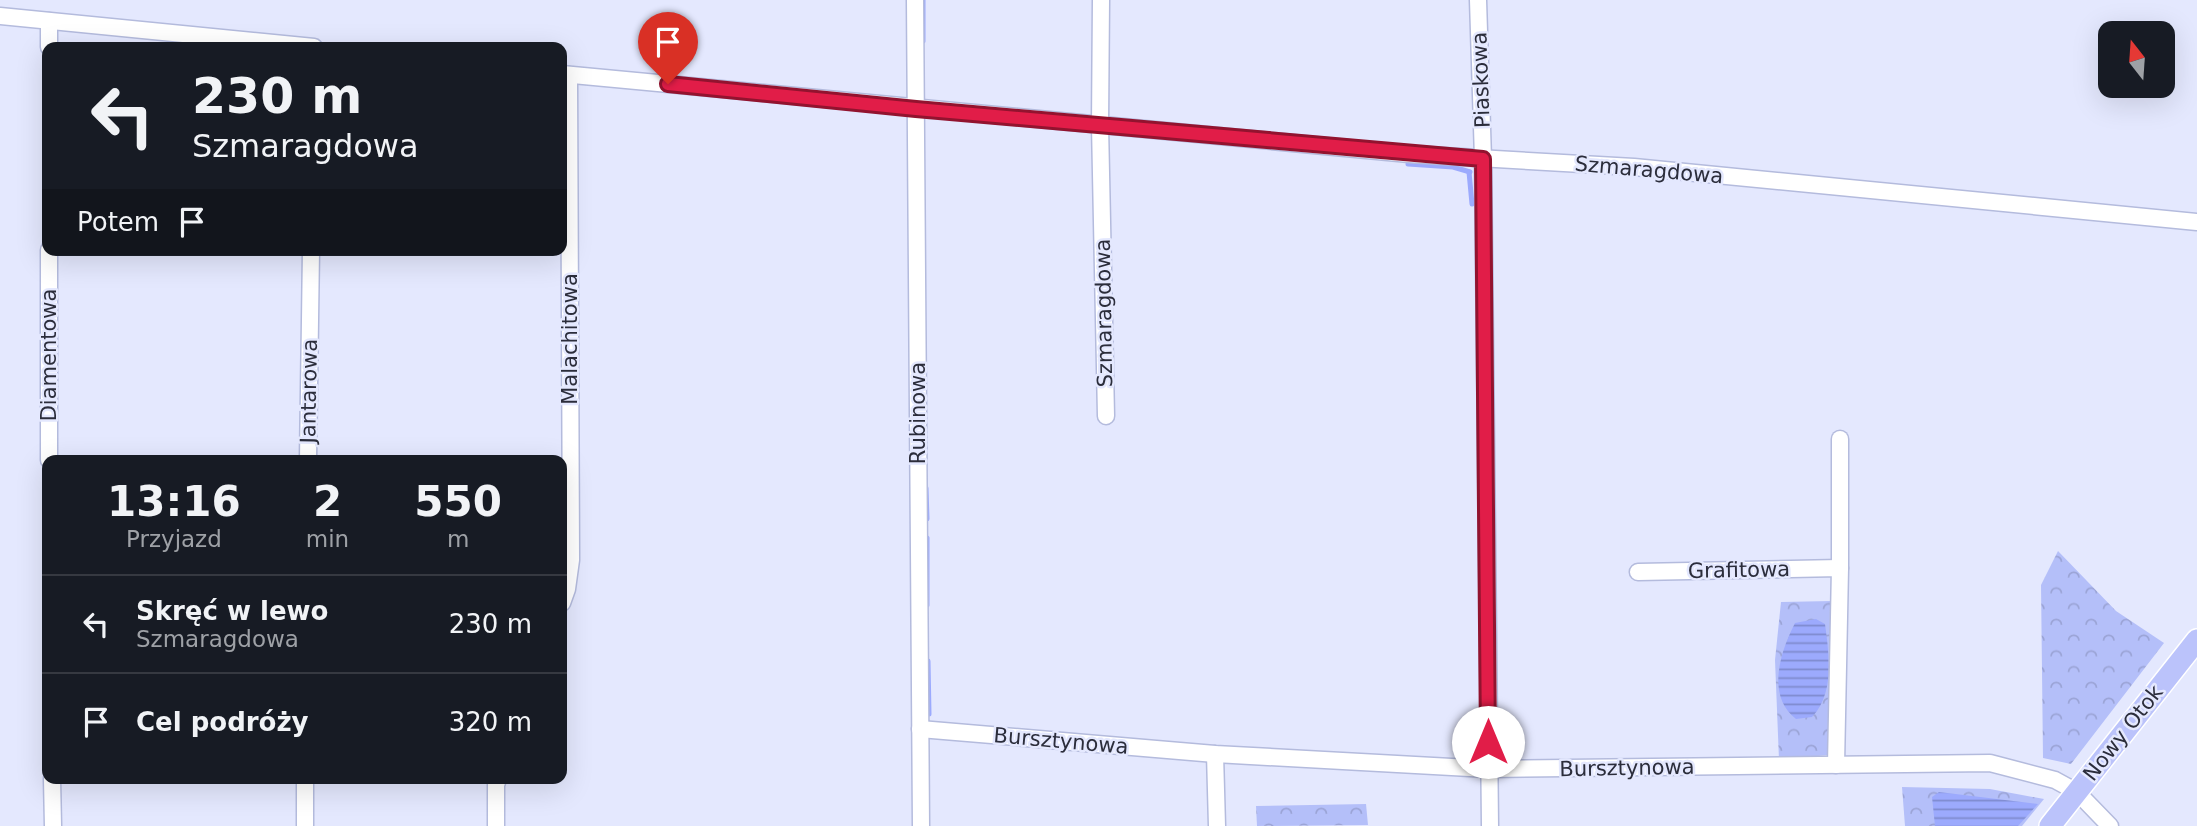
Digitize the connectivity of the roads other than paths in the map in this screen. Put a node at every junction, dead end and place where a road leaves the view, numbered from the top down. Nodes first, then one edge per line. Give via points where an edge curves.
1 (915, 0) edge
2 (1101, 0) edge
3 (1478, 0) edge
4 (0, 16) edge
5 (48, 22) junction
6 (48, 42) edge
7 (268, 42) edge
8 (567, 75) edge
9 (916, 109) junction
10 (1100, 125) junction
11 (1483, 159) junction
12 (2197, 222) edge
13 (49, 256) edge
14 (311, 256) edge
15 (567, 256) edge
16 (1106, 416) dead end
17 (1840, 439) dead end
18 (49, 455) edge
19 (308, 455) edge
20 (1840, 568) junction
21 (1637, 572) dead end
22 (567, 589) edge
23 (2197, 640) edge
24 (920, 729) junction
25 (1214, 754) junction
26 (1836, 765) junction
27 (1489, 769) junction
28 (52, 784) edge
29 (305, 784) edge
30 (496, 784) edge
31 (2077, 792) junction
32 (53, 826) edge
33 (305, 826) edge
34 (496, 826) edge
35 (921, 826) edge
36 (1217, 826) edge
37 (1490, 826) edge
38 (2050, 826) edge
39 (2110, 826) edge

1 - 9 street, Rubinowa
2 - 10 street
3 - 11 street, Piaskowa
4 - 5 street
5 - 6 street
5 - 7 street
8 - 9 street, Szmaragdowa
9 - 10 street, Szmaragdowa
9 - 24 street, Rubinowa
10 - 11 street, Szmaragdowa
10 - 16 street, Szmaragdowa
11 - 12 street, Szmaragdowa via 1634,167
11 - 27 street, Piaskowa
13 - 18 street, Diamentowa
14 - 19 street, Jantarowa
15 - 22 street, Malachitowa
17 - 20 street
20 - 21 street, Grafitowa
20 - 26 street
23 - 31 main road, Nowy Otok
24 - 25 street, Bursztynowa
24 - 35 street, Rubinowa
25 - 27 street, Bursztynowa
25 - 36 street
26 - 27 street, Bursztynowa
26 - 31 street, Bursztynowa via 1990,763 2055,780
27 - 37 street, Piaskowa
28 - 32 street
29 - 33 street
30 - 34 street
31 - 38 main road, Nowy Otok
31 - 39 street

